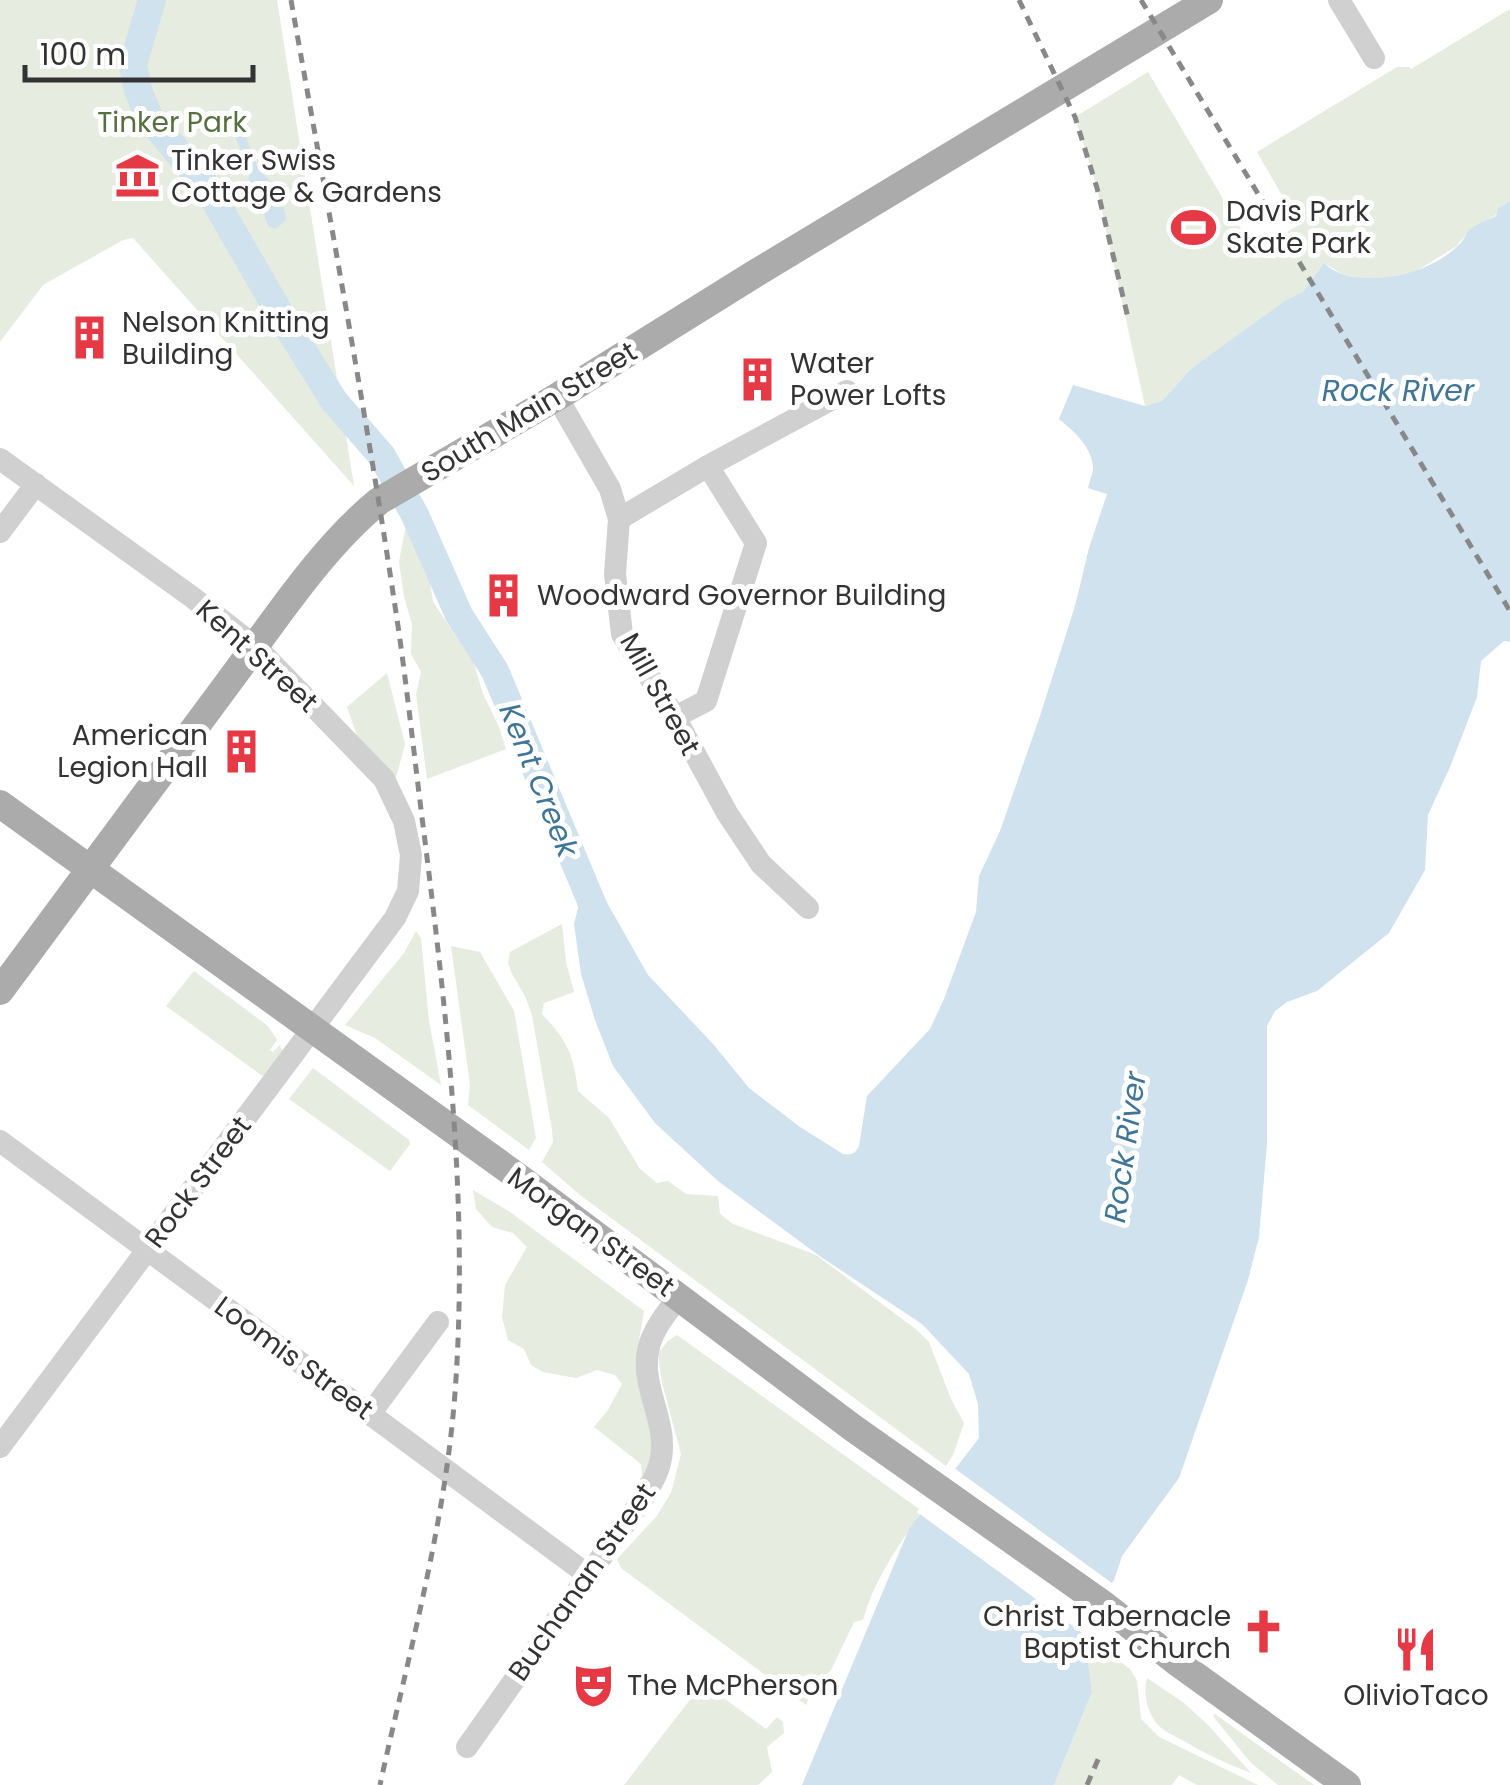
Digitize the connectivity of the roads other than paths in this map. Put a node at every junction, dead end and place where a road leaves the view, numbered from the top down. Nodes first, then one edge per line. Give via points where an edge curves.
1 (1208, 0) edge
2 (1339, 0) edge
3 (1374, 58) dead end
4 (847, 390) dead end
5 (557, 397) junction
6 (0, 458) edge
7 (708, 466) junction
8 (36, 484) junction
9 (619, 519) junction
10 (0, 532) edge
11 (256, 646) junction
12 (675, 717) junction
13 (0, 804) edge
14 (89, 870) junction
15 (808, 908) dead end
16 (395, 918) joint
17 (0, 991) edge
18 (312, 1030) junction
19 (0, 1141) edge
20 (147, 1250) junction
21 (679, 1296) junction
22 (438, 1322) dead end
23 (370, 1414) junction
24 (0, 1446) edge
25 (588, 1575) junction
26 (466, 1746) dead end
27 (1347, 1785) edge

1 - 5 main road, South Main Street
2 - 3 street
4 - 7 street
5 - 9 street, Mill Street via 610,489
5 - 11 main road, South Main Street via 353,522
6 - 8 street, Kent Street
7 - 9 street
7 - 12 street via 756,543 706,701
8 - 10 street
8 - 11 street, Kent Street
9 - 12 street, Mill Street via 622,634
11 - 14 main road, South Main Street
11 - 16 street, Kent Street via 384,779 411,855 408,891
12 - 15 street, Mill Street via 726,813 762,864
13 - 14 main road, Morgan Street
14 - 17 main road, South Main Street
14 - 18 main road, Morgan Street
16 - 18 street, Rock Street
18 - 20 street, Rock Street
18 - 21 main road, Morgan Street
19 - 20 street, Loomis Street
20 - 23 street, Loomis Street
20 - 24 street, Rock Street
21 - 25 street, Buchanan Street via 646,1360 661,1459 646,1494
21 - 27 main road, Morgan Street
22 - 23 street
23 - 25 street, Loomis Street
25 - 26 street, Buchanan Street

